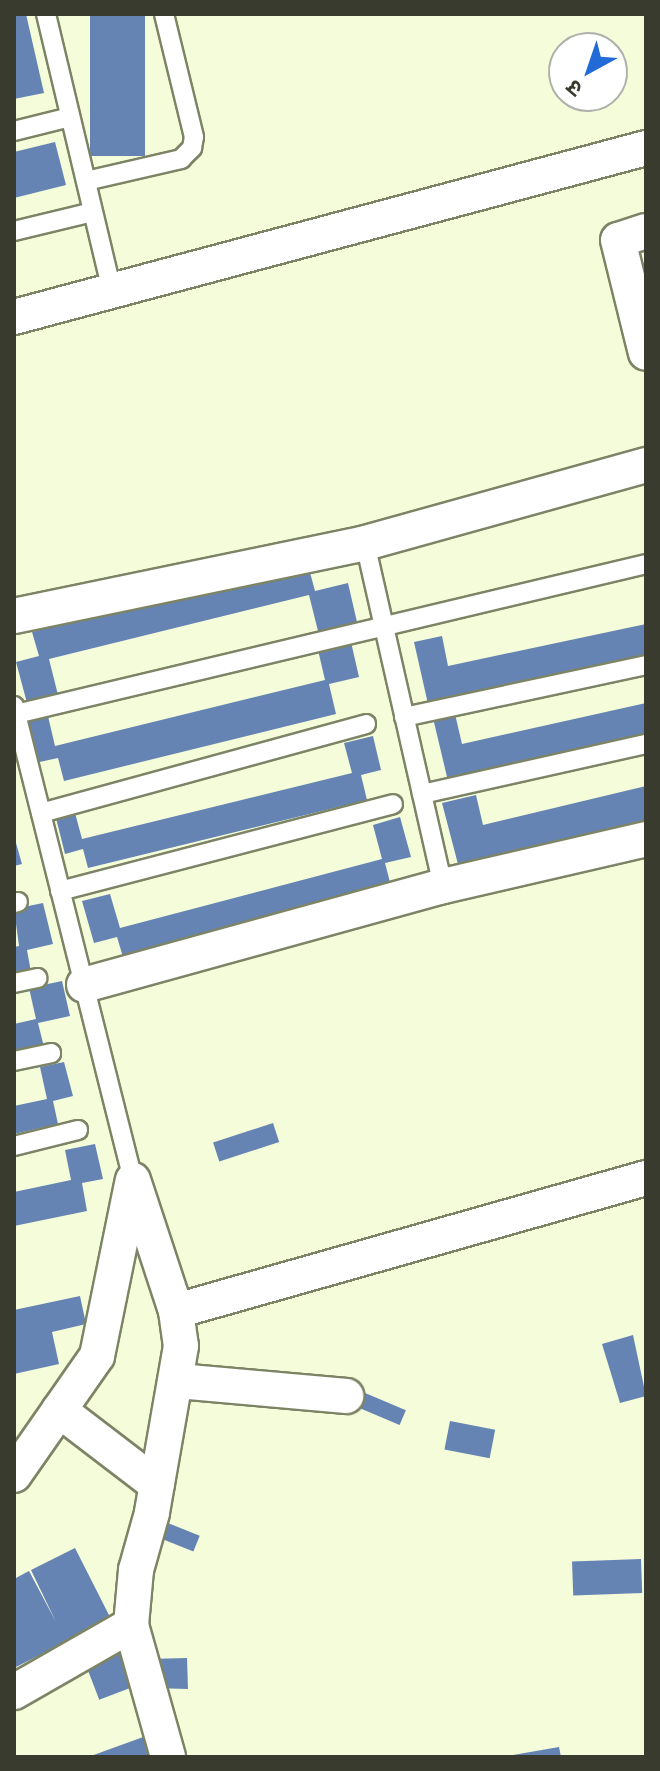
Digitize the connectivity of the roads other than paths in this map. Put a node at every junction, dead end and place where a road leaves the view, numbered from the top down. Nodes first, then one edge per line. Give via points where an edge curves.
1 (46, 14) edge
2 (164, 14) edge
3 (70, 117) junction
4 (14, 131) edge
5 (646, 148) edge
6 (86, 181) junction
7 (93, 212) junction
8 (14, 231) edge
9 (646, 231) edge
10 (112, 291) junction
11 (14, 317) edge
12 (646, 353) edge
13 (646, 465) edge
14 (365, 543) junction
15 (646, 564) edge
16 (14, 616) edge
17 (384, 626) junction
18 (646, 665) edge
19 (404, 717) junction
20 (16, 718) edge
21 (366, 724) dead end
22 (646, 744) edge
23 (422, 794) junction
24 (393, 804) dead end
25 (41, 813) junction
26 (646, 839) edge
27 (443, 886) junction
28 (60, 891) junction
29 (37, 978) dead end
30 (14, 983) edge
31 (84, 985) junction
32 (51, 1053) dead end
33 (14, 1061) edge
34 (78, 1130) dead end
35 (14, 1146) edge
36 (646, 1178) edge
37 (133, 1180) junction
38 (176, 1311) junction
39 (178, 1381) junction
40 (346, 1396) dead end
41 (59, 1410) junction
42 (14, 1475) edge
43 (157, 1485) junction
44 (131, 1625) junction
45 (14, 1692) edge
46 (168, 1757) edge

1 - 3 lane
2 - 6 lane via 194,137 192,148 181,159
3 - 4 lane
3 - 6 lane
5 - 10 street
6 - 7 lane
7 - 8 lane
7 - 10 lane
9 - 12 street via 618,240
10 - 11 street
13 - 14 street
14 - 16 street
14 - 17 lane
15 - 17 lane
17 - 19 lane
17 - 20 lane
18 - 19 lane
19 - 23 lane
20 - 25 lane
21 - 25 lane
22 - 23 lane
23 - 27 lane
24 - 28 lane
25 - 28 lane
26 - 27 street
27 - 31 street
28 - 31 lane
29 - 30 lane
31 - 37 lane
32 - 33 lane
34 - 35 lane
36 - 38 street
37 - 38 street
37 - 41 street via 97,1356
38 - 39 street
39 - 40 street
39 - 43 street
41 - 42 street
41 - 43 street
43 - 44 street via 136,1570
44 - 45 street
44 - 46 street

